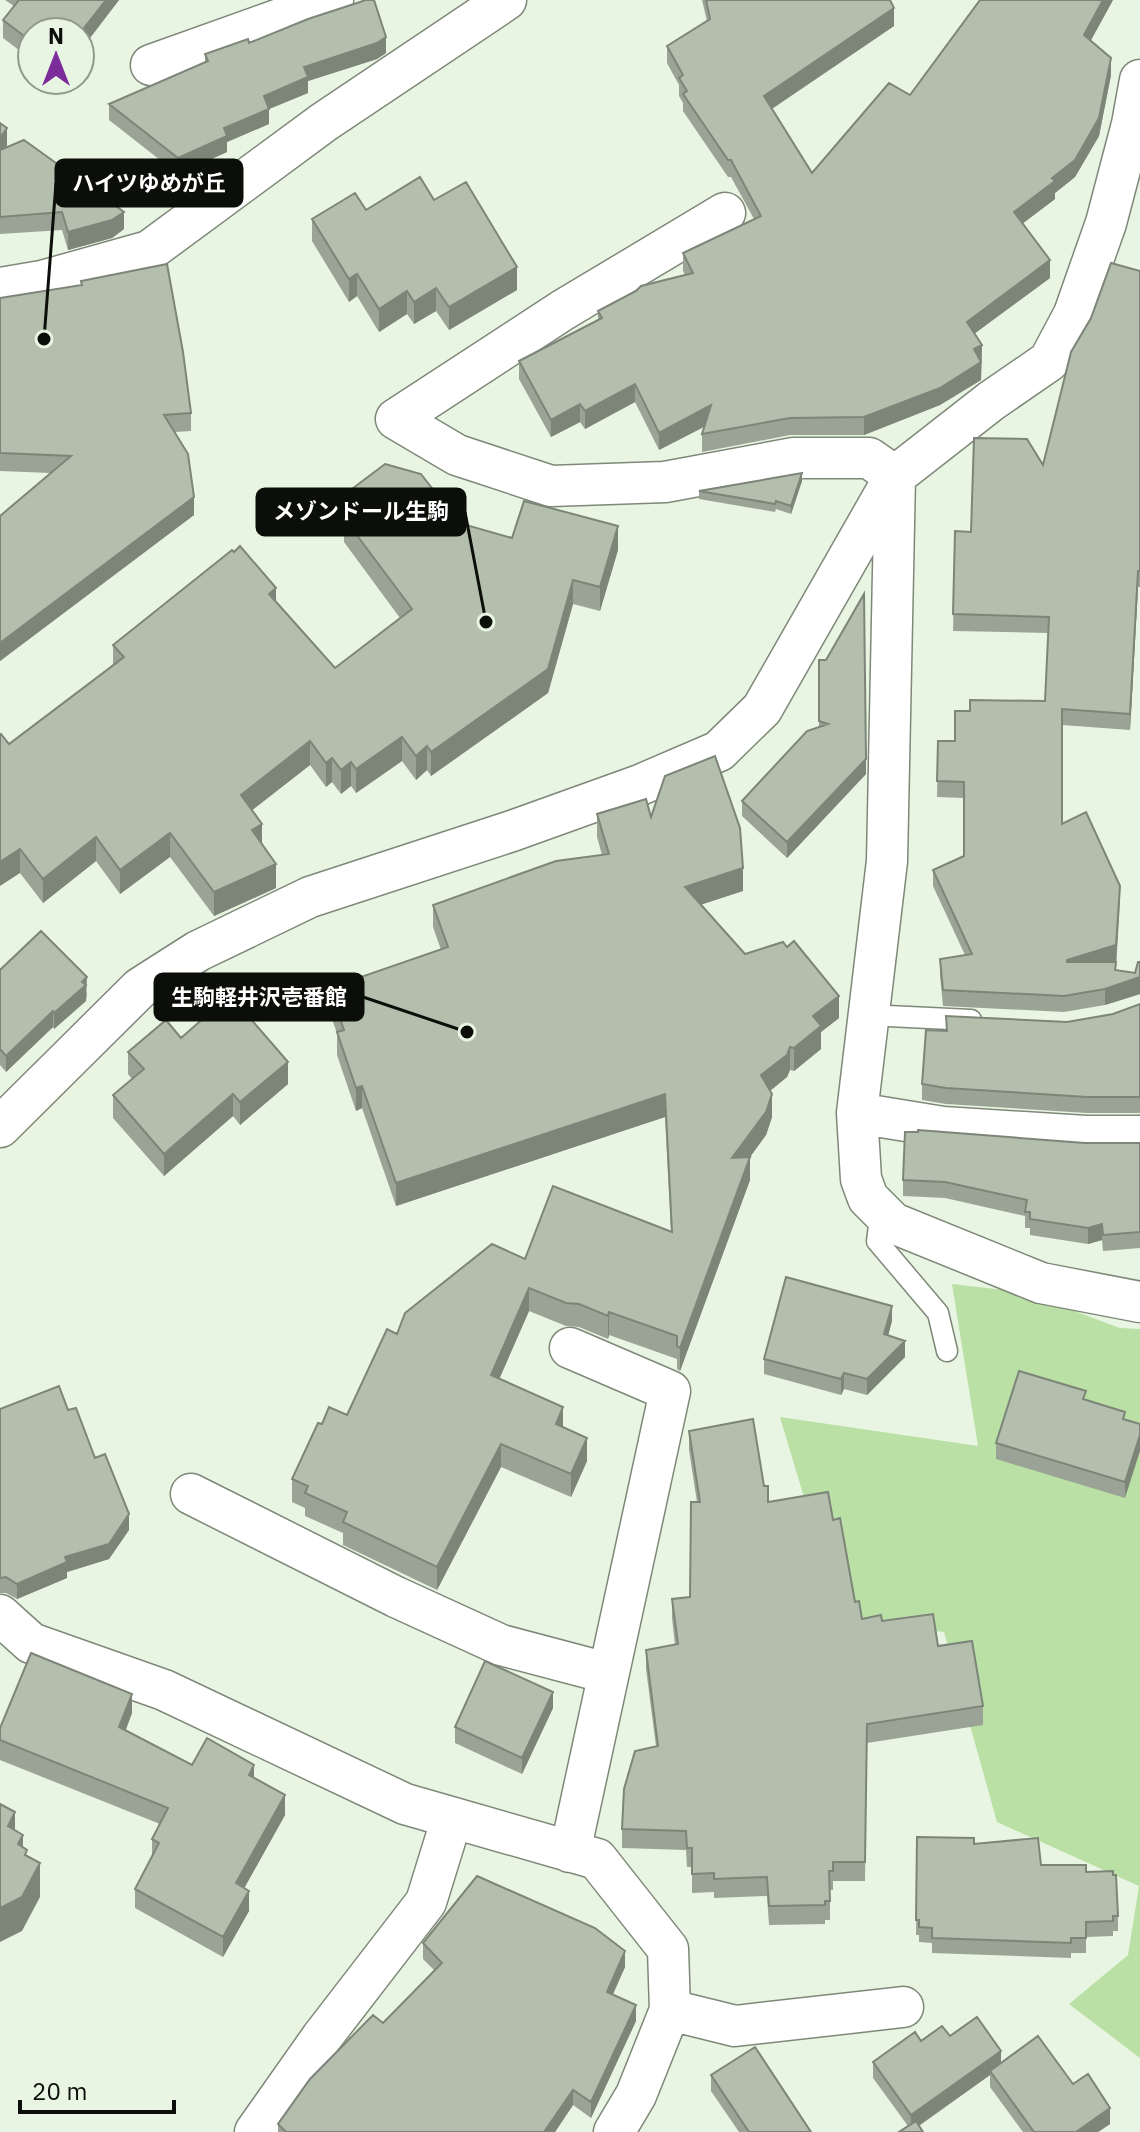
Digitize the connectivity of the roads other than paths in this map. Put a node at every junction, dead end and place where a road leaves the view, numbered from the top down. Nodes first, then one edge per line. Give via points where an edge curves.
1 (333, 0) edge
2 (506, 0) edge
3 (151, 65) dead end
4 (1140, 80) edge
5 (725, 213) dead end
6 (0, 288) edge
7 (895, 476) junction
8 (867, 1015) junction
9 (989, 1021) edge
10 (857, 1113) junction
11 (0, 1127) edge
12 (1140, 1136) edge
13 (881, 1211) junction
14 (1140, 1302) edge
15 (570, 1348) dead end
16 (947, 1351) dead end
17 (191, 1494) dead end
18 (0, 1615) edge
19 (607, 1673) junction
20 (452, 1818) junction
21 (570, 1852) junction
22 (903, 2007) dead end
23 (670, 2010) junction
24 (255, 2132) edge
25 (614, 2132) edge

1 - 3 street
2 - 6 street via 324,122 149,251
4 - 7 street via 1106,223 1074,314 1049,361
5 - 7 street via 396,419 457,455 551,486 665,482 794,458 869,458
7 - 8 street via 887,861
7 - 11 street via 762,709 719,751 512,831 310,897 198,951 140,988
8 - 9 lane
8 - 10 street
10 - 12 street via 943,1127
10 - 13 street via 861,1179 868,1198
13 - 14 street via 893,1223 1041,1283
13 - 16 lane via 877,1241 938,1313
15 - 19 street via 670,1391
17 - 19 street via 501,1645
18 - 20 street via 31,1643 164,1690 405,1804
19 - 21 street
20 - 21 street
20 - 24 street via 426,1902
21 - 23 street via 597,1859 668,1949
22 - 23 street via 735,2026
23 - 25 street via 636,2095

